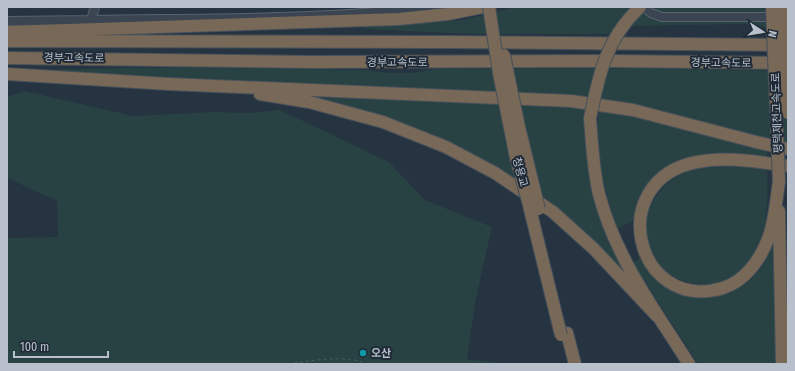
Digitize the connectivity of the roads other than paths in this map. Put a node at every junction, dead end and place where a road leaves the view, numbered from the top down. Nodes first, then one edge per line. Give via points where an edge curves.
1 (96, 7) edge
2 (429, 7) edge
3 (483, 7) edge
4 (489, 7) edge
5 (497, 7) edge
6 (640, 7) edge
7 (644, 7) edge
8 (772, 7) edge
9 (784, 7) edge
10 (788, 17) edge
11 (91, 20) junction
12 (7, 21) edge
13 (7, 32) edge
14 (7, 41) edge
15 (788, 45) edge
16 (7, 58) edge
17 (788, 64) edge
18 (7, 74) edge
19 (169, 84) junction
20 (788, 113) edge
21 (788, 149) edge
22 (788, 166) edge
23 (778, 182) junction
24 (657, 316) junction
25 (564, 334) junction
26 (568, 364) edge
27 (575, 364) edge
28 (689, 364) edge
29 (782, 364) edge

1 - 11 street
2 - 11 street via 398,11 289,16
3 - 13 highway via 399,19
4 - 25 highway, 청용교, bridge via 516,158
5 - 25 highway, 청용교, bridge via 519,128
6 - 24 highway, bridge via 618,33 607,52 590,118 593,163 607,220
7 - 10 street via 662,17
8 - 23 highway, 평택제천고속도로, bridge
9 - 20 highway, 평택제천고속도로, bridge
11 - 12 street
14 - 15 highway, 경부고속도로
16 - 17 highway, 경부고속도로
18 - 19 highway
19 - 21 highway via 578,102 633,110
19 - 24 highway via 263,94 309,102 383,122 446,147 495,173 553,212 594,249
22 - 23 highway via 710,160 688,165 666,175 652,188 640,214 640,239 650,263 668,281 685,289 714,291 731,286 749,271 760,257 769,238
23 - 29 highway, 평택제천고속도로
24 - 28 highway
25 - 26 highway
25 - 27 highway

